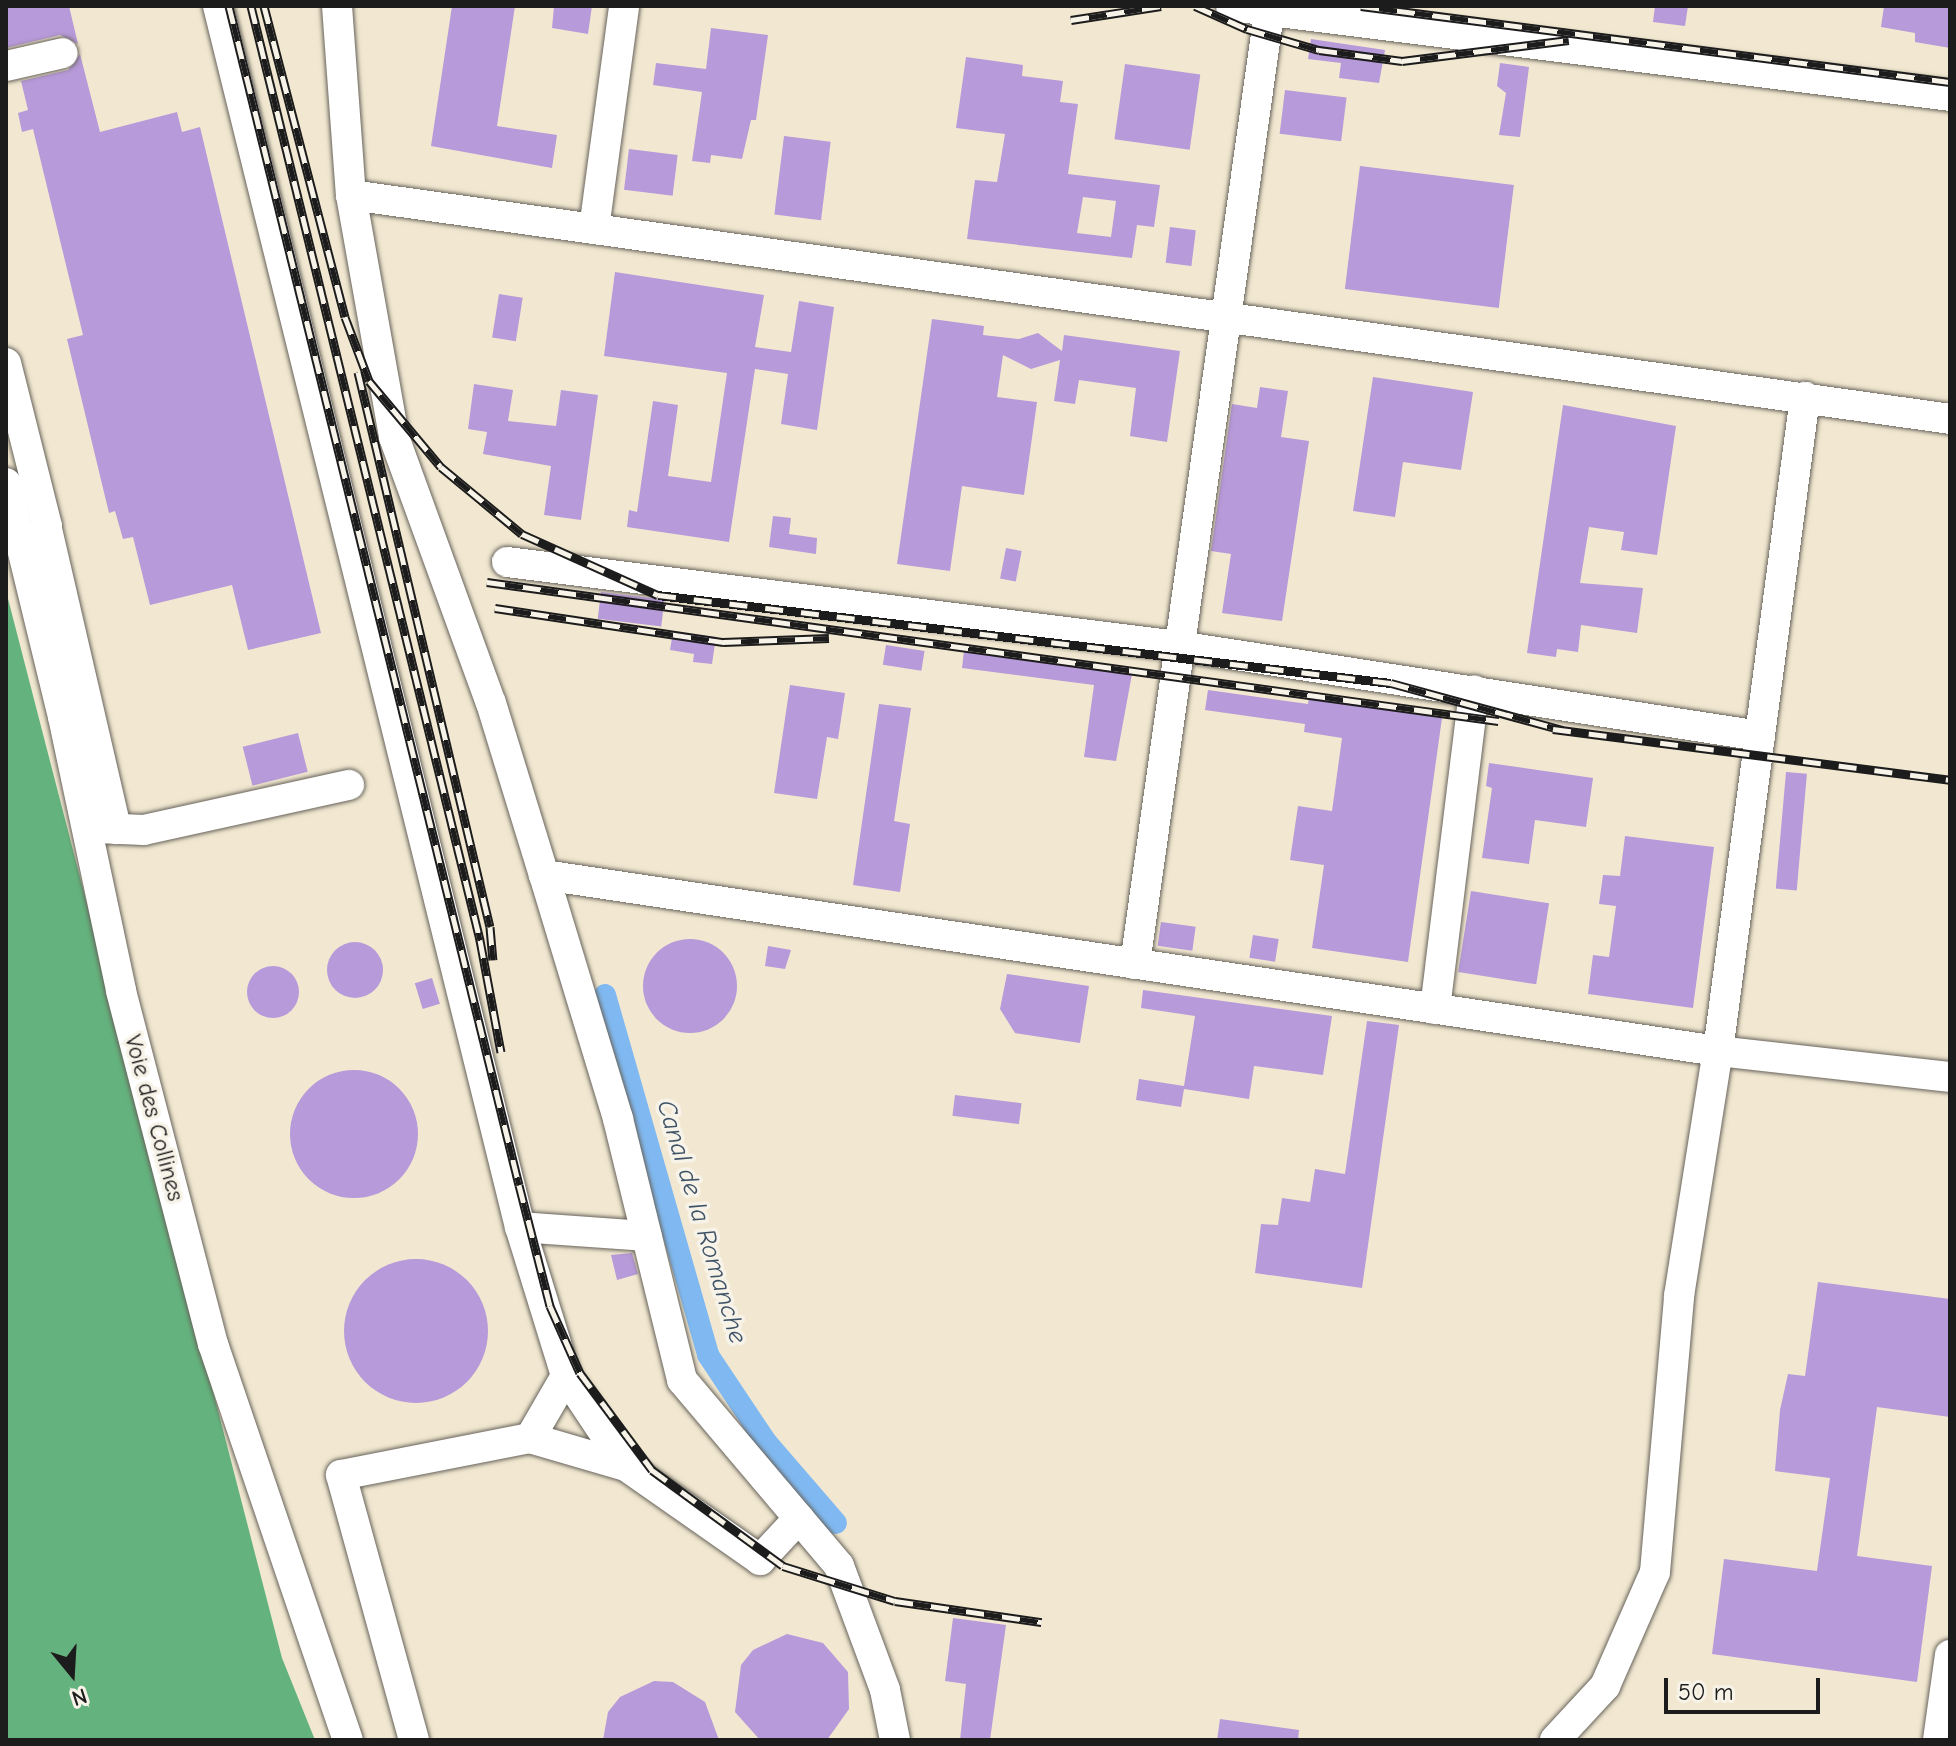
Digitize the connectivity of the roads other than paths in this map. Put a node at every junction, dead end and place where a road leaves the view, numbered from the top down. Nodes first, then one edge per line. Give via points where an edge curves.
1 (218, 6) edge
2 (337, 6) edge
3 (624, 6) edge
4 (1231, 6) edge
5 (1269, 9) edge
6 (63, 53) dead end
7 (6, 66) edge
8 (1950, 96) edge
9 (351, 195) junction
10 (594, 229) junction
11 (1229, 316) junction
12 (6, 363) edge
13 (1805, 397) junction
14 (1950, 419) edge
15 (6, 483) edge
16 (47, 529) junction
17 (23, 550) junction
18 (507, 562) dead end
19 (1178, 646) junction
20 (62, 654) junction
21 (1474, 690) junction
22 (1760, 736) junction
23 (349, 785) dead end
24 (101, 828) junction
25 (544, 875) junction
26 (1135, 964) junction
27 (1435, 1009) junction
28 (1718, 1051) junction
29 (1950, 1077) edge
30 (520, 1227) junction
31 (647, 1236) junction
32 (566, 1376) junction
33 (530, 1438) junction
34 (626, 1466) junction
35 (799, 1518) junction
36 (1950, 1655) edge
37 (1943, 1722) edge
38 (348, 1740) edge
39 (414, 1740) edge
40 (895, 1740) edge
41 (1555, 1740) edge

1 - 30 street
2 - 9 street
3 - 10 street
4 - 5 street
5 - 8 street
5 - 11 street
6 - 7 street
9 - 10 street
9 - 25 street via 394,437 491,703
10 - 11 street
11 - 13 street
11 - 19 street
12 - 16 street
13 - 14 street
13 - 22 street
15 - 17 street, Voie des Collines
16 - 17 street
16 - 20 street
17 - 20 street, Voie des Collines
18 - 19 street
19 - 21 street
19 - 26 street
20 - 24 street, Voie des Collines
21 - 22 street
21 - 27 street
22 - 28 street
23 - 24 street via 144,830
24 - 38 street, Voie des Collines via 121,991 213,1344
25 - 26 street
25 - 31 street via 618,1119
26 - 27 street
27 - 28 street
28 - 29 street
28 - 41 street via 1679,1296 1655,1572 1605,1686
30 - 31 street
30 - 32 street
31 - 35 street via 682,1380
32 - 33 street
32 - 34 street
33 - 34 street
33 - 39 street via 341,1475
34 - 35 street via 760,1560
35 - 40 street via 839,1566 885,1690
36 - 37 street

